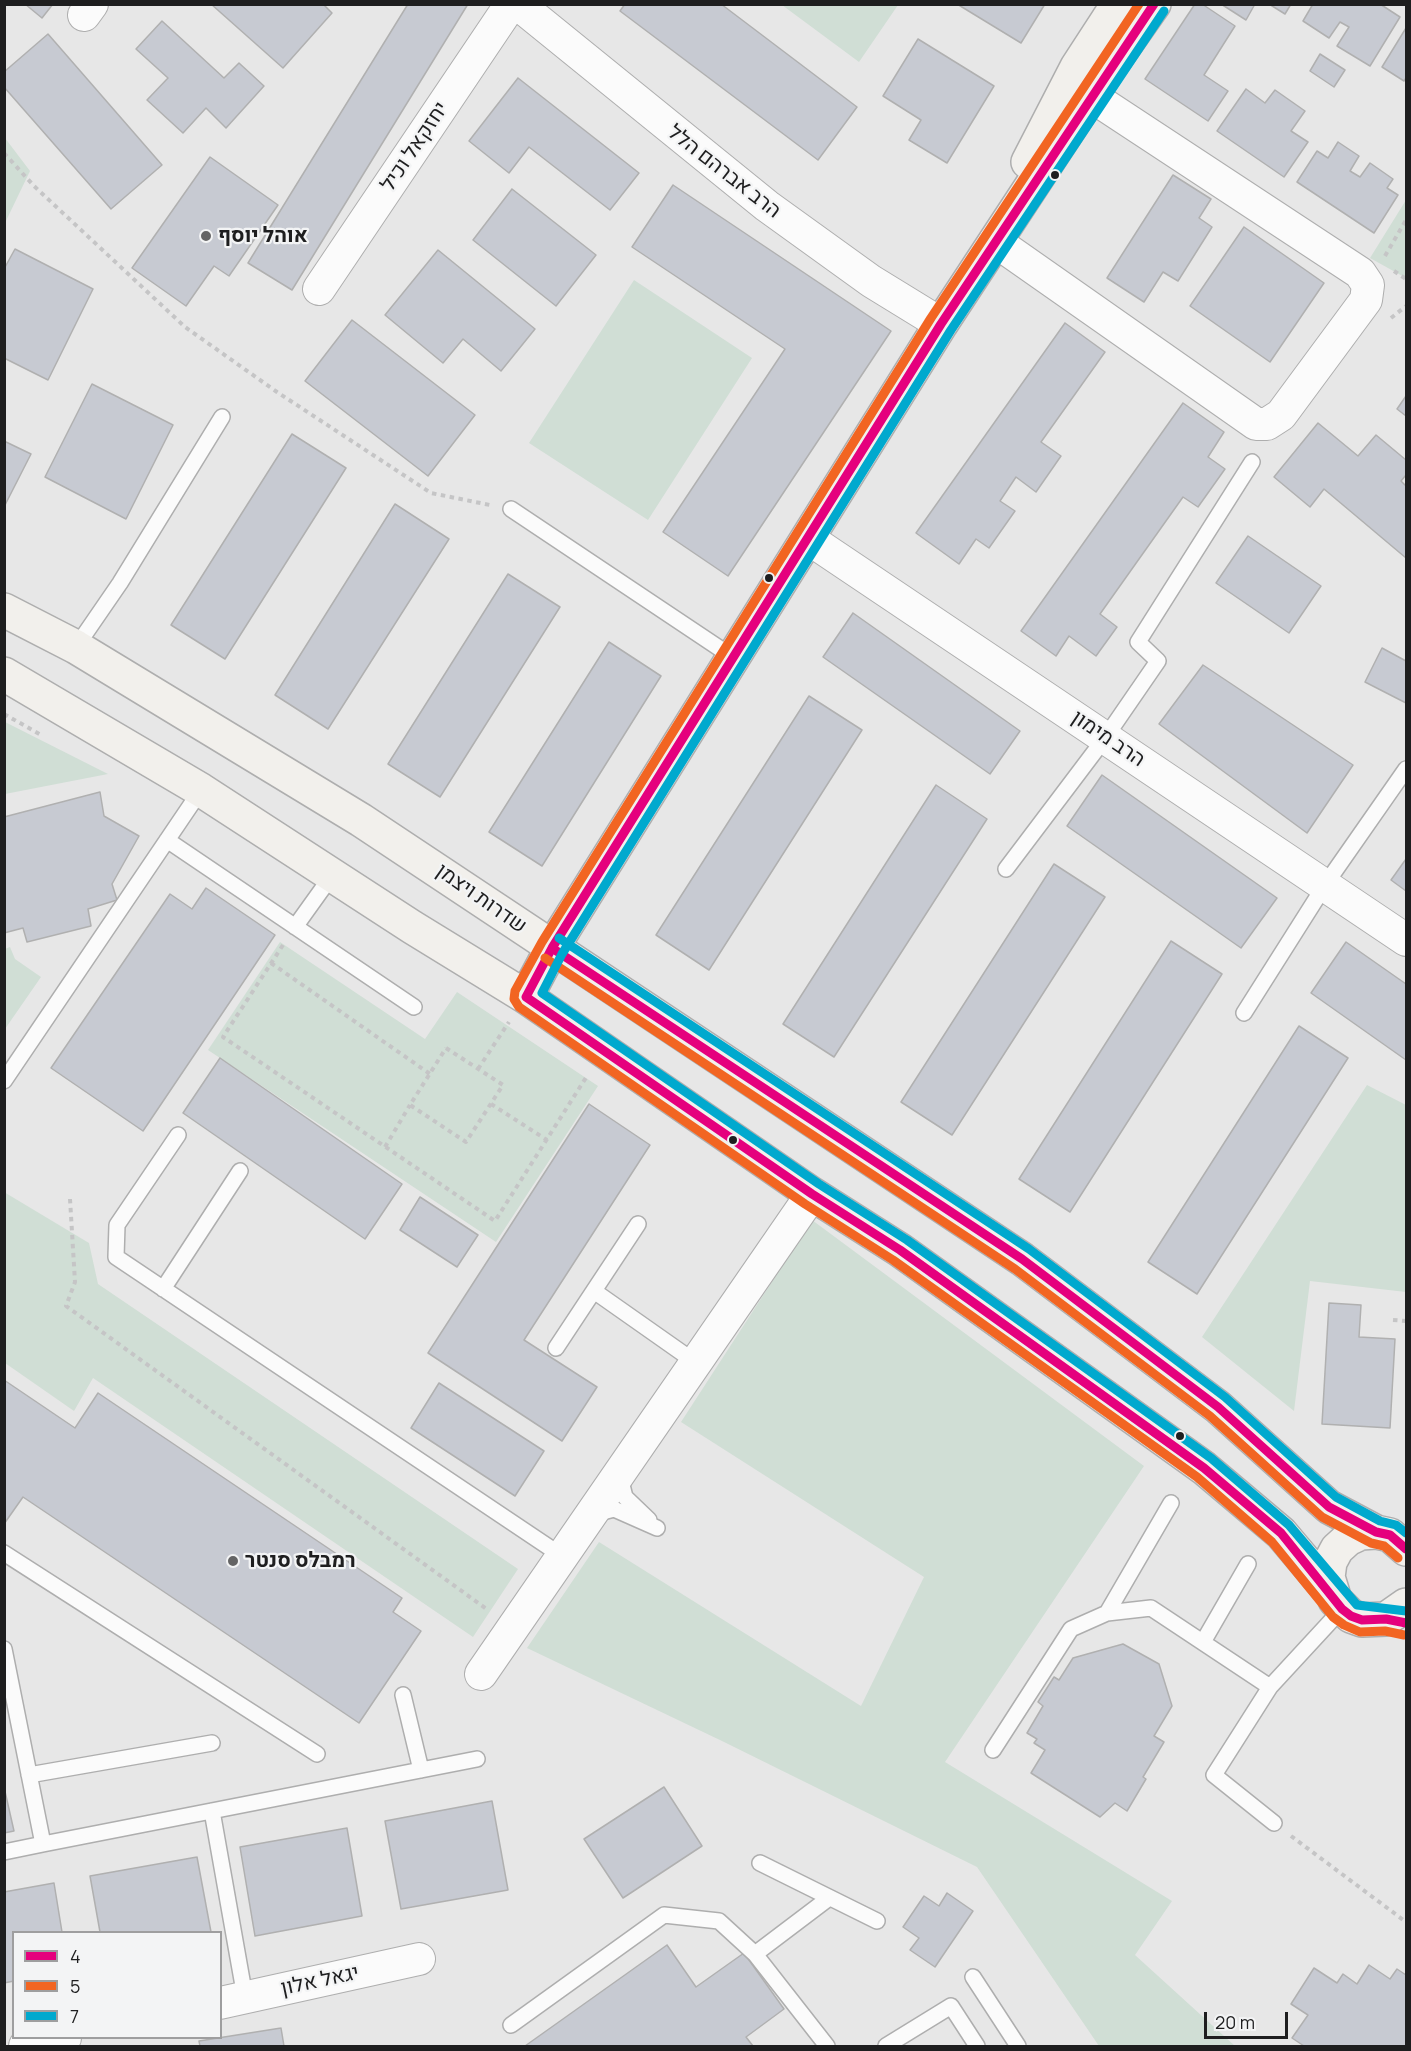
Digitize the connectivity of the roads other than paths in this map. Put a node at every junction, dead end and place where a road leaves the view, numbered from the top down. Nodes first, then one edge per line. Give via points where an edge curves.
1 (511, 4) edge
2 (518, 4) edge
3 (1118, 4) edge
4 (1154, 4) edge
5 (1091, 96) junction
6 (995, 241) junction
7 (319, 289) dead end
8 (941, 324) junction
9 (222, 417) dead end
10 (1252, 462) dead end
11 (511, 509) road end
12 (809, 538) junction
13 (4, 610) edge
14 (76, 647) junction
15 (734, 658) junction
16 (4, 674) edge
17 (1105, 738) junction
18 (1407, 769) edge
19 (201, 790) junction
20 (167, 840) junction
21 (1006, 869) dead end
22 (333, 874) junction
23 (1325, 885) junction
24 (295, 927) junction
25 (1407, 940) edge
26 (552, 948) junction
27 (526, 997) junction
28 (414, 1007) dead end
29 (1244, 1012) dead end
30 (4, 1081) edge
31 (178, 1135) dead end
32 (240, 1171) dead end
33 (812, 1194) junction
34 (638, 1224) dead end
35 (163, 1289) junction
36 (594, 1291) junction
37 (556, 1348) dead end
38 (695, 1362) junction
39 (620, 1471) junction
40 (1171, 1503) dead end
41 (589, 1516) junction
42 (1376, 1532) junction
43 (1407, 1549) edge
44 (4, 1553) edge
45 (561, 1556) junction
46 (1248, 1564) dead end
47 (1336, 1600) junction
48 (1107, 1613) junction
49 (1400, 1616) edge
50 (1203, 1642) junction
51 (4, 1648) edge
52 (481, 1674) dead end
53 (1270, 1687) junction
54 (9, 1693) edge
55 (403, 1695) dead end
56 (212, 1743) dead end
57 (993, 1750) dead end
58 (317, 1754) dead end
59 (477, 1759) dead end
60 (421, 1770) junction
61 (29, 1775) junction
62 (212, 1811) junction
63 (1274, 1823) road end
64 (43, 1844) junction
65 (4, 1852) edge
66 (760, 1863) dead end
67 (829, 1898) junction
68 (877, 1921) dead end
69 (755, 1954) junction
70 (419, 1959) dead end
71 (973, 1977) dead end
72 (233, 2000) edge
73 (511, 2025) dead end
74 (56, 2039) edge
75 (25, 2046) edge
76 (828, 2046) edge
77 (886, 2046) edge
78 (977, 2046) edge
79 (1018, 2046) edge

1 - 7 street, יחזקאל וכיל
2 - 8 street, הרב אברהם הלל via 767,206 871,281
3 - 6 main road via 1050,116
4 - 5 main road
5 - 6 main road
5 - 6 street via 1360,273 1368,285 1366,300 1281,415 1267,424 1256,424
6 - 8 main road
8 - 12 main road
9 - 14 lane via 120,584
10 - 17 lane via 1138,642 1158,661
11 - 15 lane
12 - 15 main road
12 - 17 street, הרב מימון
13 - 14 main road, שדרות ויצמן
14 - 26 main road, שדרות ויצמן via 361,820
15 - 26 main road
16 - 19 main road
17 - 21 lane
17 - 23 street, הרב מימון
18 - 23 lane
19 - 20 lane
19 - 22 main road
20 - 24 lane
20 - 30 lane
22 - 24 lane
22 - 27 main road
23 - 25 street, הרב מימון
23 - 29 lane
24 - 28 lane
26 - 27 main road
26 - 42 main road, שדרות ויצמן via 1023,1259 1218,1407 1329,1508
27 - 33 main road
31 - 35 lane via 117,1225 116,1257
32 - 35 lane
33 - 38 street
33 - 47 main road via 900,1250 1204,1468 1281,1533
34 - 36 lane
35 - 45 lane
36 - 37 lane
36 - 38 lane
38 - 39 street
39 - 41 street
39 - 41 lane via 625,1497 657,1528 614,1509
40 - 48 lane
41 - 45 street
42 - 43 main road, שדרות ויצמן via 1390,1535
42 - 47 main road via 1361,1533 1337,1549 1328,1576
44 - 58 lane
45 - 52 street
46 - 50 lane
47 - 49 main road via 1362,1620
47 - 53 lane
48 - 50 lane via 1151,1608
48 - 57 lane via 1071,1629
50 - 53 lane
51 - 54 lane
53 - 63 lane via 1214,1775
54 - 61 lane
55 - 60 lane
56 - 61 lane
59 - 60 lane
60 - 62 lane
61 - 64 lane
62 - 64 lane
62 - 72 lane
64 - 65 lane
66 - 67 lane
67 - 68 lane
67 - 69 lane
69 - 73 lane via 718,1921 664,1914
69 - 76 lane
70 - 72 street, יגאל אלון
71 - 79 lane
74 - 75 street
77 - 78 lane via 951,2006

